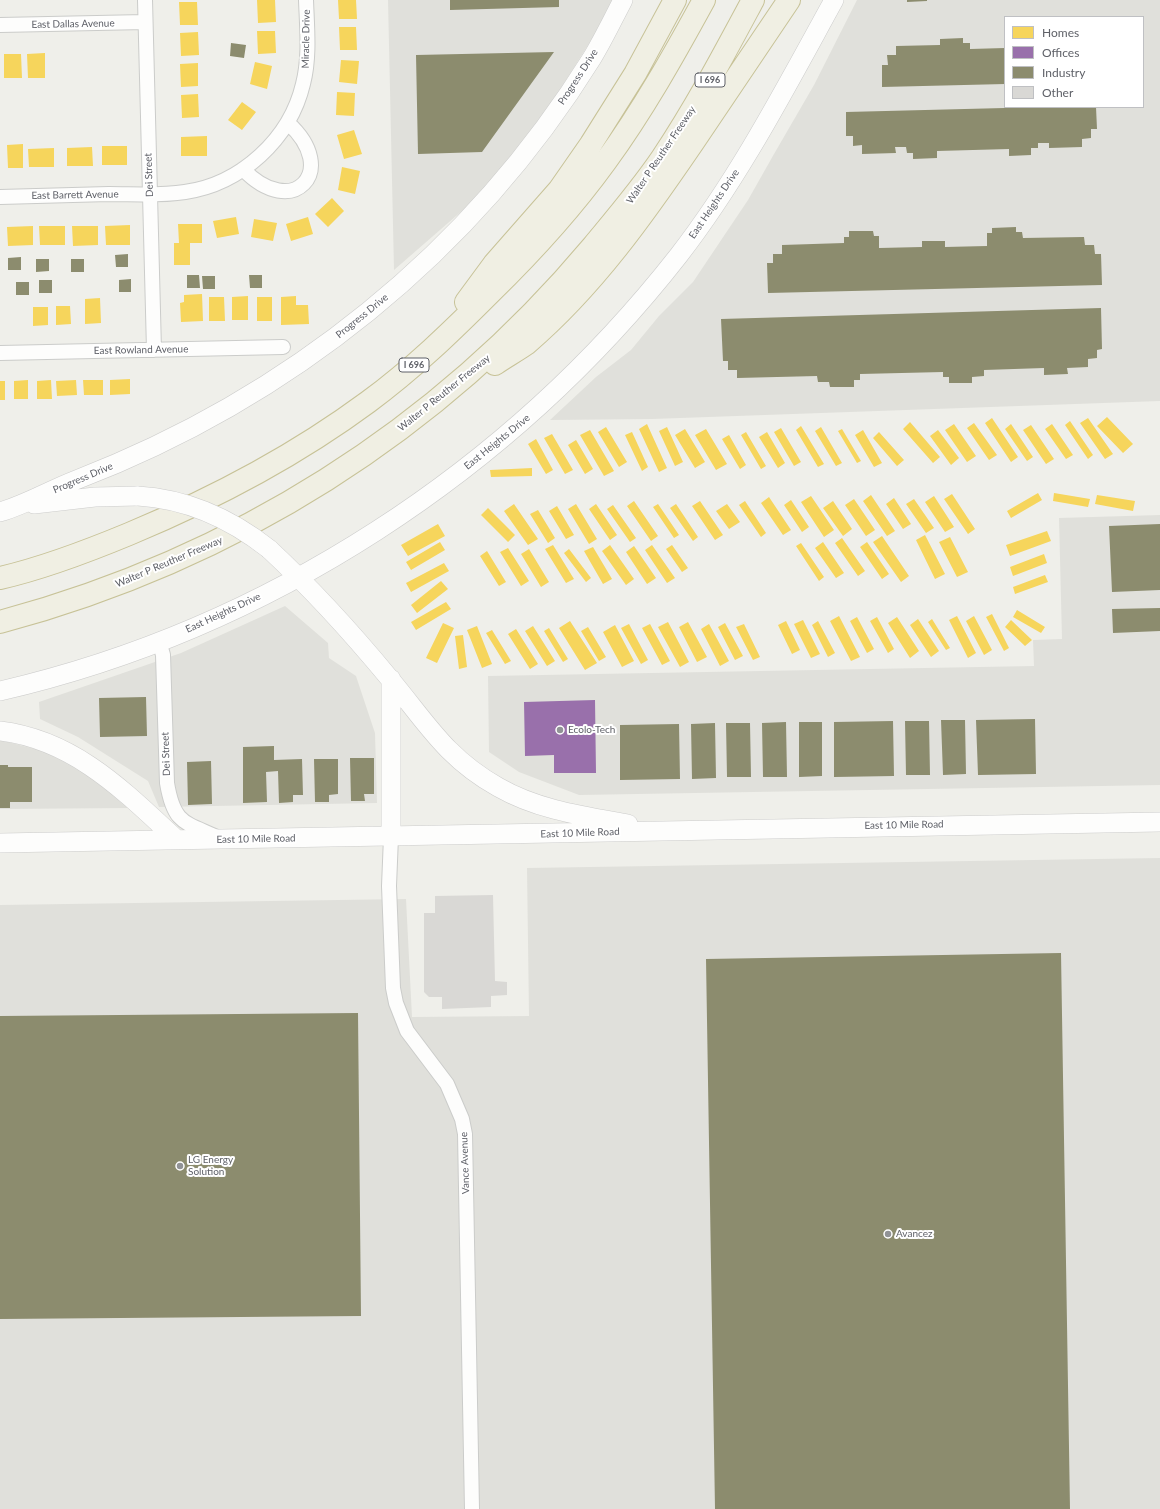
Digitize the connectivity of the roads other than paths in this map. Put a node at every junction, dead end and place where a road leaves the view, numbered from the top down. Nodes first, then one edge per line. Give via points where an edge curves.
1 (144, 0) edge
2 (306, 0) edge
3 (623, 0) edge
4 (675, 0) edge
5 (704, 0) edge
6 (753, 0) edge
7 (789, 0) edge
8 (834, 0) edge
9 (145, 22) junction
10 (0, 25) edge
11 (288, 123) junction
12 (243, 169) junction
13 (150, 194) junction
14 (0, 197) edge
15 (448, 335) junction
16 (283, 347) dead end
17 (154, 350) junction
18 (0, 353) edge
19 (440, 398) junction
20 (20, 506) junction
21 (0, 512) edge
22 (299, 576) junction
23 (0, 578) edge
24 (0, 622) edge
25 (159, 641) junction
26 (391, 679) junction
27 (0, 691) edge
28 (0, 731) edge
29 (1160, 822) edge
30 (663, 830) junction
31 (391, 837) junction
32 (221, 839) junction
33 (177, 840) junction
34 (0, 843) edge
35 (472, 1509) edge

1 - 9 street, Dei Street
2 - 11 street, Miracle Drive via 306,70 300,96
3 - 20 main road, Progress Drive via 592,58 520,160 434,254 364,316 278,378 205,422 141,454 67,483
4 - 15 highway via 635,74 591,144 559,190 494,264 464,305
5 - 15 highway, I 696 via 673,58 606,160 571,206 527,257
6 - 19 highway, Walter P Reuther Freeway / I 696 via 704,91 662,158 626,206 566,278 524,322
7 - 19 highway via 654,199 591,278 524,345
8 - 22 main road, East Heights Drive via 753,146 720,196 680,253 605,341 548,398 485,454 374,534
9 - 10 street, East Dallas Avenue
9 - 13 street, Dei Street
11 - 12 street, Miracle Drive via 265,151
11 - 12 street via 304,139 310,152 312,167 306,180 294,190 275,191 254,181
12 - 13 street, Miracle Drive via 201,189
13 - 14 street, East Barrett Avenue
13 - 17 street, Dei Street
15 - 23 highway, I 696 via 368,403 221,493 102,545
16 - 17 street, East Rowland Avenue
17 - 18 street, East Rowland Avenue
19 - 24 highway, Walter P Reuther Freeway / I 696 via 334,476 227,537 102,591
20 - 21 main road, Progress Drive
20 - 22 main road, bridge via 95,497 138,496 162,499 201,510 238,527 269,549
22 - 25 main road, East Heights Drive
22 - 26 main road
25 - 27 main road, East Heights Drive via 48,679
25 - 32 street, Dei Street via 164,655 167,783 172,809 185,822
26 - 30 main road via 442,744 469,768 498,787 527,801 559,811
26 - 31 main road
28 - 33 main road via 49,744 88,764 117,784
29 - 30 main road, East 10 Mile Road
30 - 31 main road, East 10 Mile Road
31 - 32 main road, East 10 Mile Road
31 - 35 street, Vance Avenue via 389,886 393,988 396,1003 407,1031 447,1084 462,1119 465,1134
32 - 33 main road, East 10 Mile Road
33 - 34 main road, East 10 Mile Road

